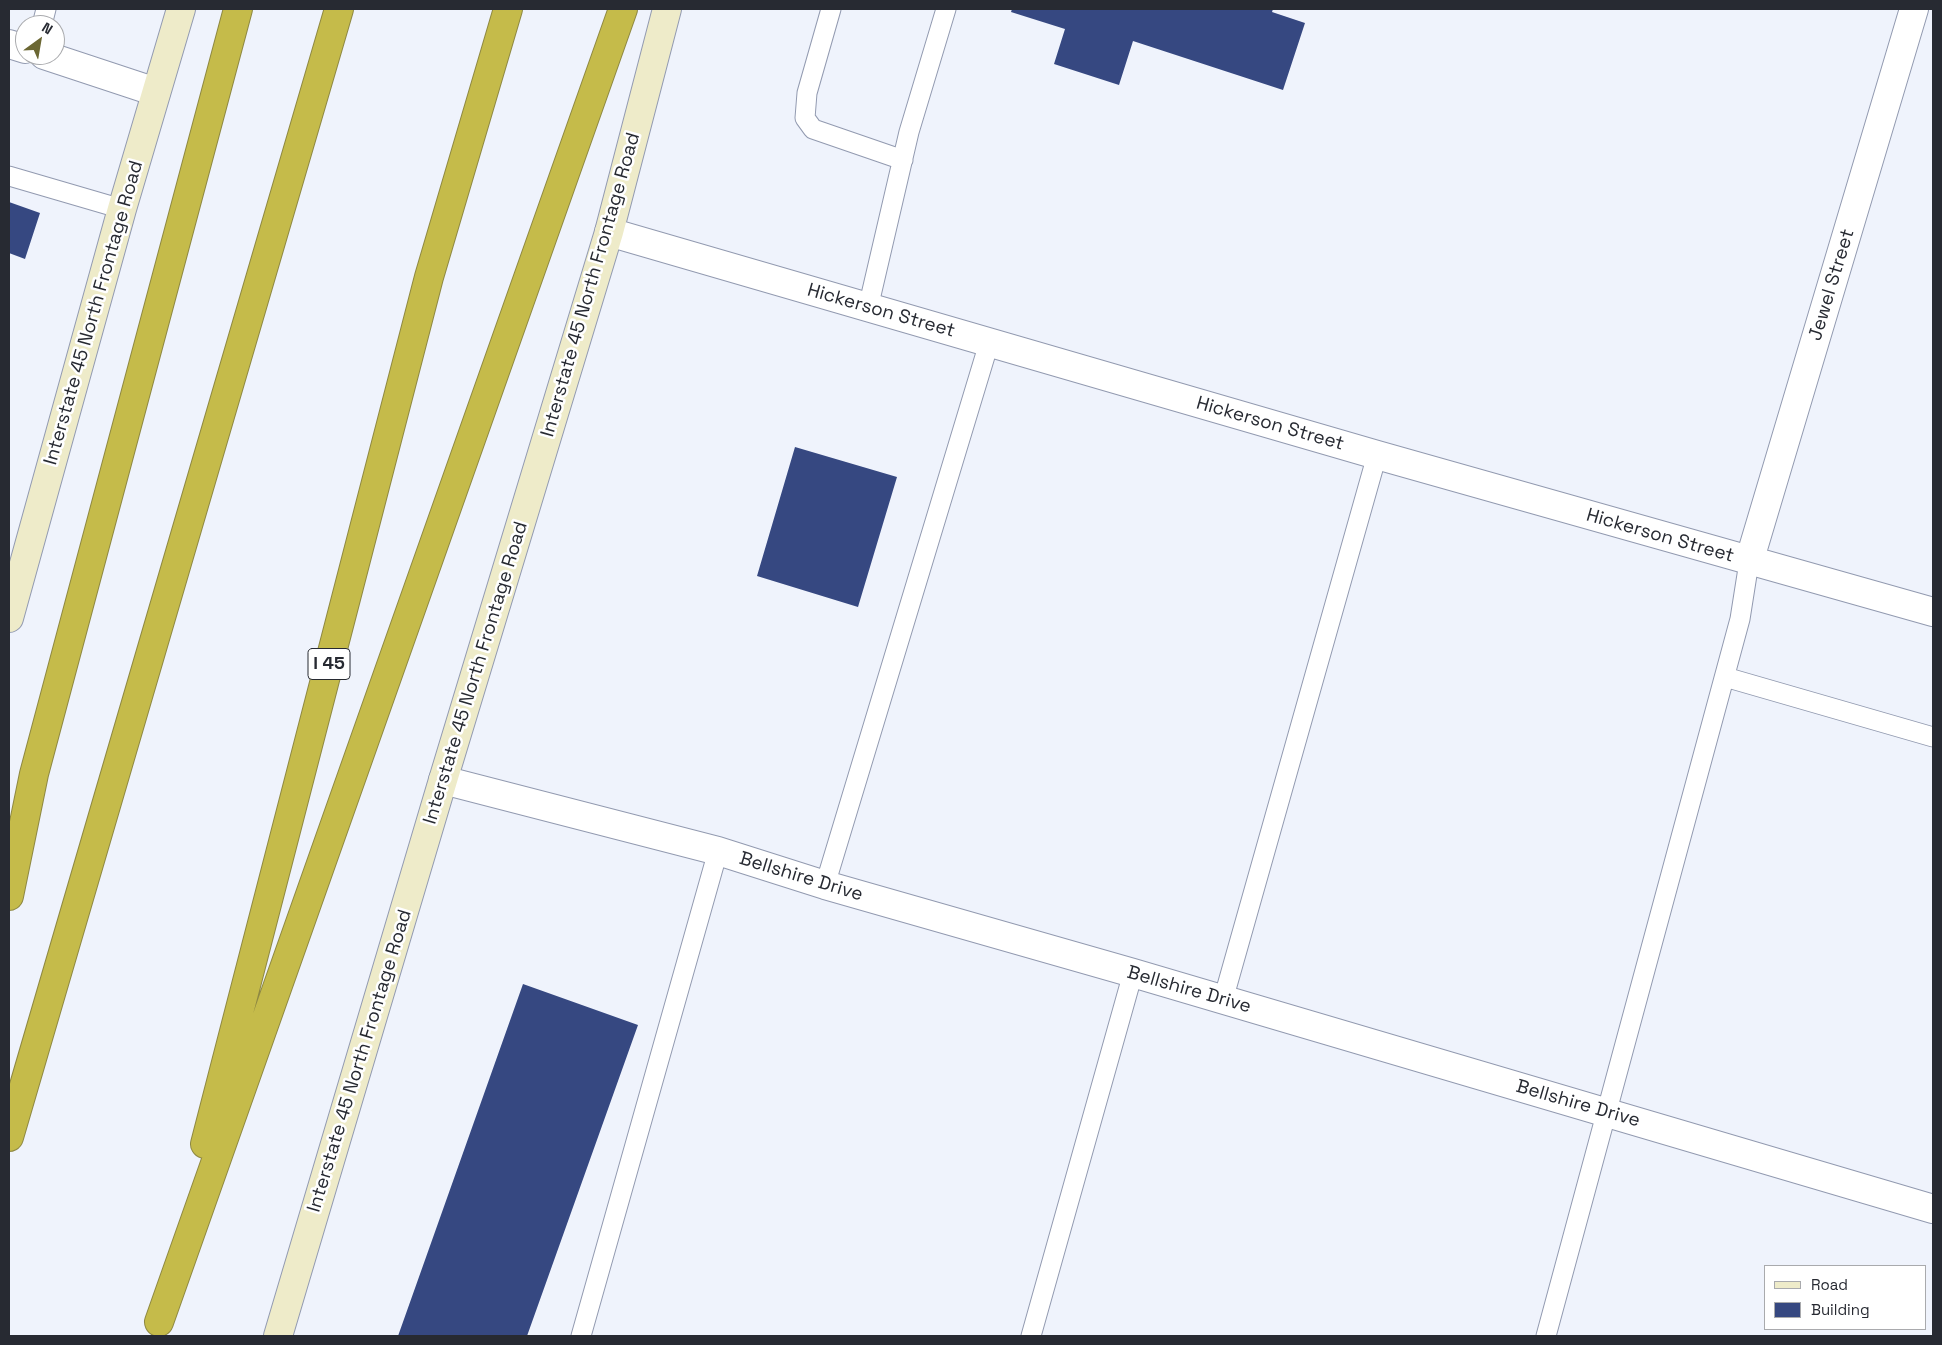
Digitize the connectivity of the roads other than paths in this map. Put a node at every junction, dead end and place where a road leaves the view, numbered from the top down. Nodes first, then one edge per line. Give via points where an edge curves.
1 (181, 9) edge
2 (238, 9) edge
3 (339, 9) edge
4 (508, 9) edge
5 (623, 9) edge
6 (667, 9) edge
7 (831, 9) edge
8 (946, 9) edge
9 (1914, 9) edge
10 (65, 62) edge
11 (156, 92) junction
12 (902, 160) junction
13 (9, 176) edge
14 (122, 209) junction
15 (609, 232) junction
16 (868, 308) junction
17 (989, 343) junction
18 (1377, 455) junction
19 (1749, 562) junction
20 (14, 582) edge
21 (1933, 612) edge
22 (9, 618) edge
23 (1725, 677) junction
24 (1933, 737) edge
25 (443, 780) junction
26 (718, 851) junction
27 (825, 885) junction
28 (9, 896) edge
29 (1133, 973) junction
30 (1223, 1000) junction
31 (1607, 1113) junction
32 (9, 1137) edge
33 (1933, 1209) edge
34 (156, 1329) edge
35 (278, 1336) edge
36 (581, 1336) edge
37 (1031, 1336) edge
38 (1546, 1336) edge

1 - 11 main road, Interstate 45 North Frontage Road
2 - 28 highway via 34,774
3 - 32 highway
4 - 34 highway, I 45 via 429,278
5 - 34 highway
6 - 15 main road, Interstate 45 North Frontage Road
7 - 12 lane via 807,94 805,118 813,129
8 - 12 lane
9 - 19 street, Jewel Street
10 - 11 street
11 - 14 main road, Interstate 45 North Frontage Road
12 - 16 lane
13 - 14 lane
14 - 20 main road, Interstate 45 North Frontage Road
15 - 16 street, Hickerson Street
15 - 25 main road, Interstate 45 North Frontage Road
16 - 17 street, Hickerson Street
17 - 18 street, Hickerson Street
17 - 27 lane
18 - 19 street, Hickerson Street
18 - 30 lane
19 - 21 street, Hickerson Street
19 - 23 lane via 1740,619
20 - 22 main road, Interstate 45 North Frontage Road
23 - 24 lane
23 - 31 lane
25 - 26 street, Bellshire Drive
25 - 35 main road, Interstate 45 North Frontage Road
26 - 27 street, Bellshire Drive
26 - 36 lane
27 - 29 street, Bellshire Drive
29 - 30 street, Bellshire Drive
29 - 37 lane
30 - 31 street, Bellshire Drive
31 - 33 street, Bellshire Drive
31 - 38 lane

